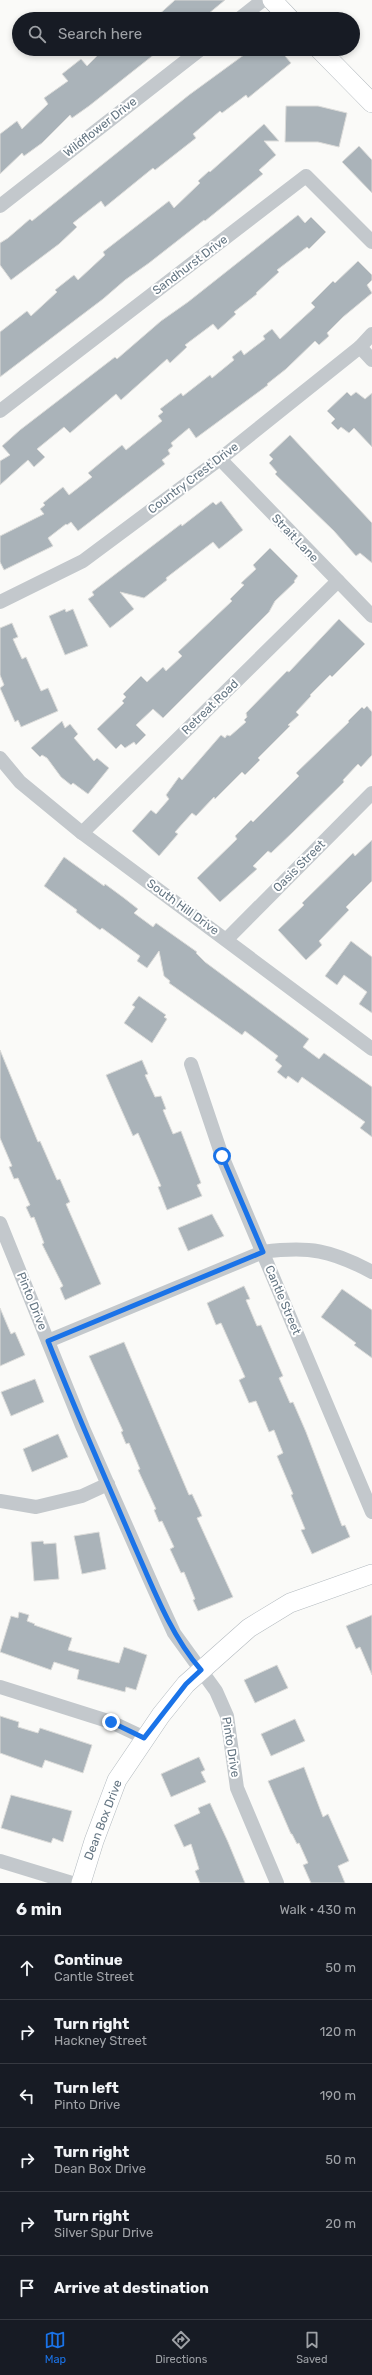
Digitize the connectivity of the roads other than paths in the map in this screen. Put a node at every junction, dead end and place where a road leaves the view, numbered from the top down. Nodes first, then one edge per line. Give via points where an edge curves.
1 (263, 0) edge
2 (272, 0) edge
3 (248, 12) edge
4 (283, 12) edge
5 (191, 56) edge
6 (327, 56) edge
7 (372, 103) edge
8 (0, 206) edge
9 (372, 242) edge
10 (372, 334) edge
11 (360, 348) junction
12 (372, 360) edge
13 (0, 411) edge
14 (220, 459) junction
15 (338, 581) junction
16 (0, 602) edge
17 (372, 616) edge
18 (1, 761) edge
19 (372, 793) edge
20 (82, 833) junction
21 (226, 939) junction
22 (372, 1049) edge
23 (191, 1064) dead end
24 (0, 1223) edge
25 (263, 1252) junction
26 (372, 1272) edge
27 (48, 1341) junction
28 (108, 1484) junction
29 (0, 1501) edge
30 (372, 1512) edge
31 (372, 1574) edge
32 (201, 1670) junction
33 (0, 1687) edge
34 (144, 1738) junction
35 (0, 1861) edge
36 (72, 1883) edge
37 (81, 1883) edge
38 (277, 1883) edge

1 - 3 street
2 - 4 street
5 - 8 street, Wildflower Drive
6 - 7 street
9 - 13 street, Sandhurst Drive via 306,176
10 - 11 street, Country Crest Drive
11 - 12 street
11 - 14 street, Country Crest Drive
14 - 15 street, Strait Lane
14 - 16 street, Country Crest Drive via 84,561
15 - 17 street, Strait Lane
15 - 20 street, Retreat Road
18 - 20 street, South Hill Drive via 20,782
19 - 21 street, Oasis Street
20 - 21 street, South Hill Drive
21 - 22 street, South Hill Drive
23 - 25 street, Cantle Street via 222,1156
24 - 27 street, Pinto Drive
25 - 26 street via 291,1248 321,1250 347,1258
25 - 27 street
25 - 30 street, Cantle Street
27 - 28 street, Pinto Drive
28 - 29 street via 82,1496 36,1507
28 - 32 street, Pinto Drive via 174,1633
31 - 32 street, Dean Box Drive via 290,1604 249,1628
32 - 34 street, Dean Box Drive via 186,1684
32 - 38 street, Pinto Drive via 216,1691 228,1716 237,1788
33 - 34 street via 111,1722
34 - 37 street, Dean Box Drive via 117,1780
35 - 36 street

